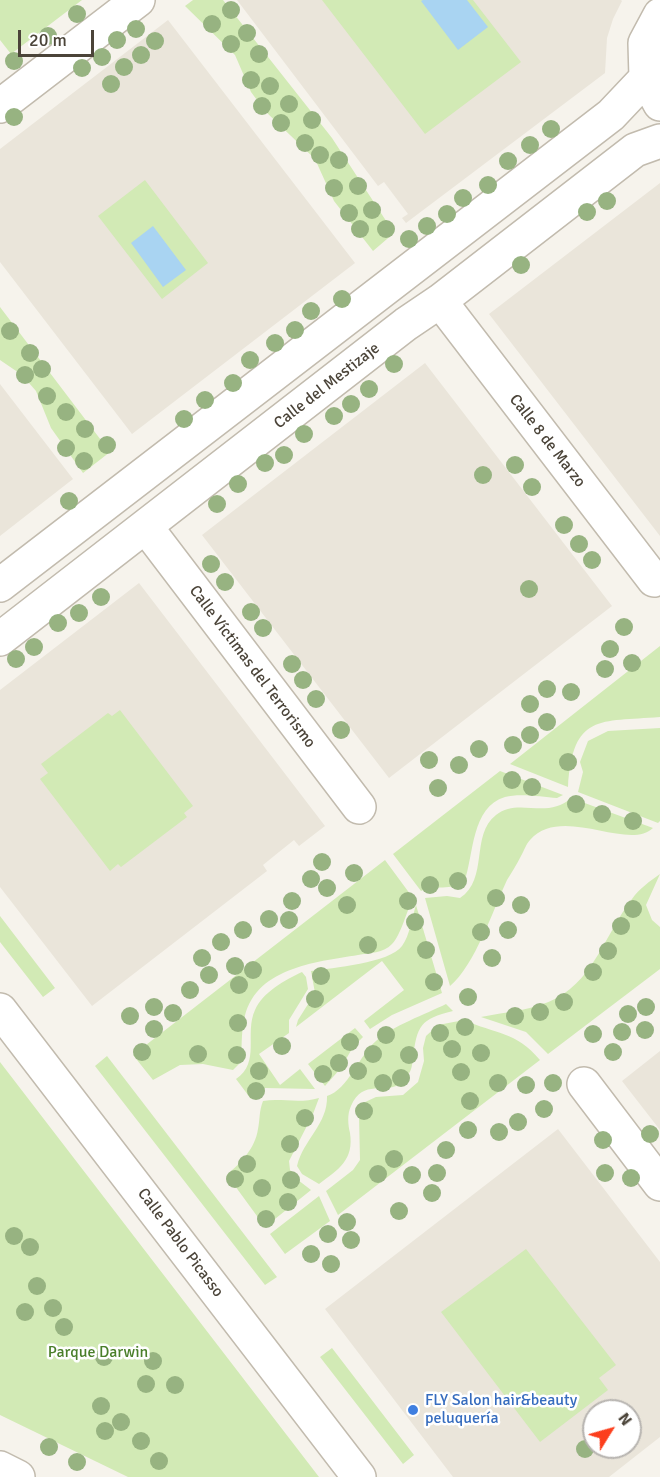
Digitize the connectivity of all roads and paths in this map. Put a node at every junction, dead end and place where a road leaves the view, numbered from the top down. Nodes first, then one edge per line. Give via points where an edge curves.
1 (138, 0) edge
2 (660, 15) edge
3 (653, 91) edge
4 (0, 106) edge
5 (660, 141) edge
6 (440, 301) junction
7 (146, 527) junction
8 (654, 580) dead end
9 (0, 585) edge
10 (0, 639) edge
11 (359, 807) dead end
12 (0, 1010) edge
13 (584, 1084) dead end
14 (660, 1184) edge
15 (0, 1468) edge
16 (18, 1477) edge
17 (359, 1477) edge

1 - 4 street
2 - 3 street via 645,43
3 - 9 street via 611,116
5 - 6 street, Calle del Mestizaje via 635,150
6 - 7 street, Calle del Mestizaje
6 - 8 street, Calle 8 de Marzo
7 - 10 street, Calle del Mestizaje
7 - 11 street, Calle Víctimas del Terrorismo
12 - 17 street, Calle Pablo Picasso
13 - 14 street
15 - 16 street

